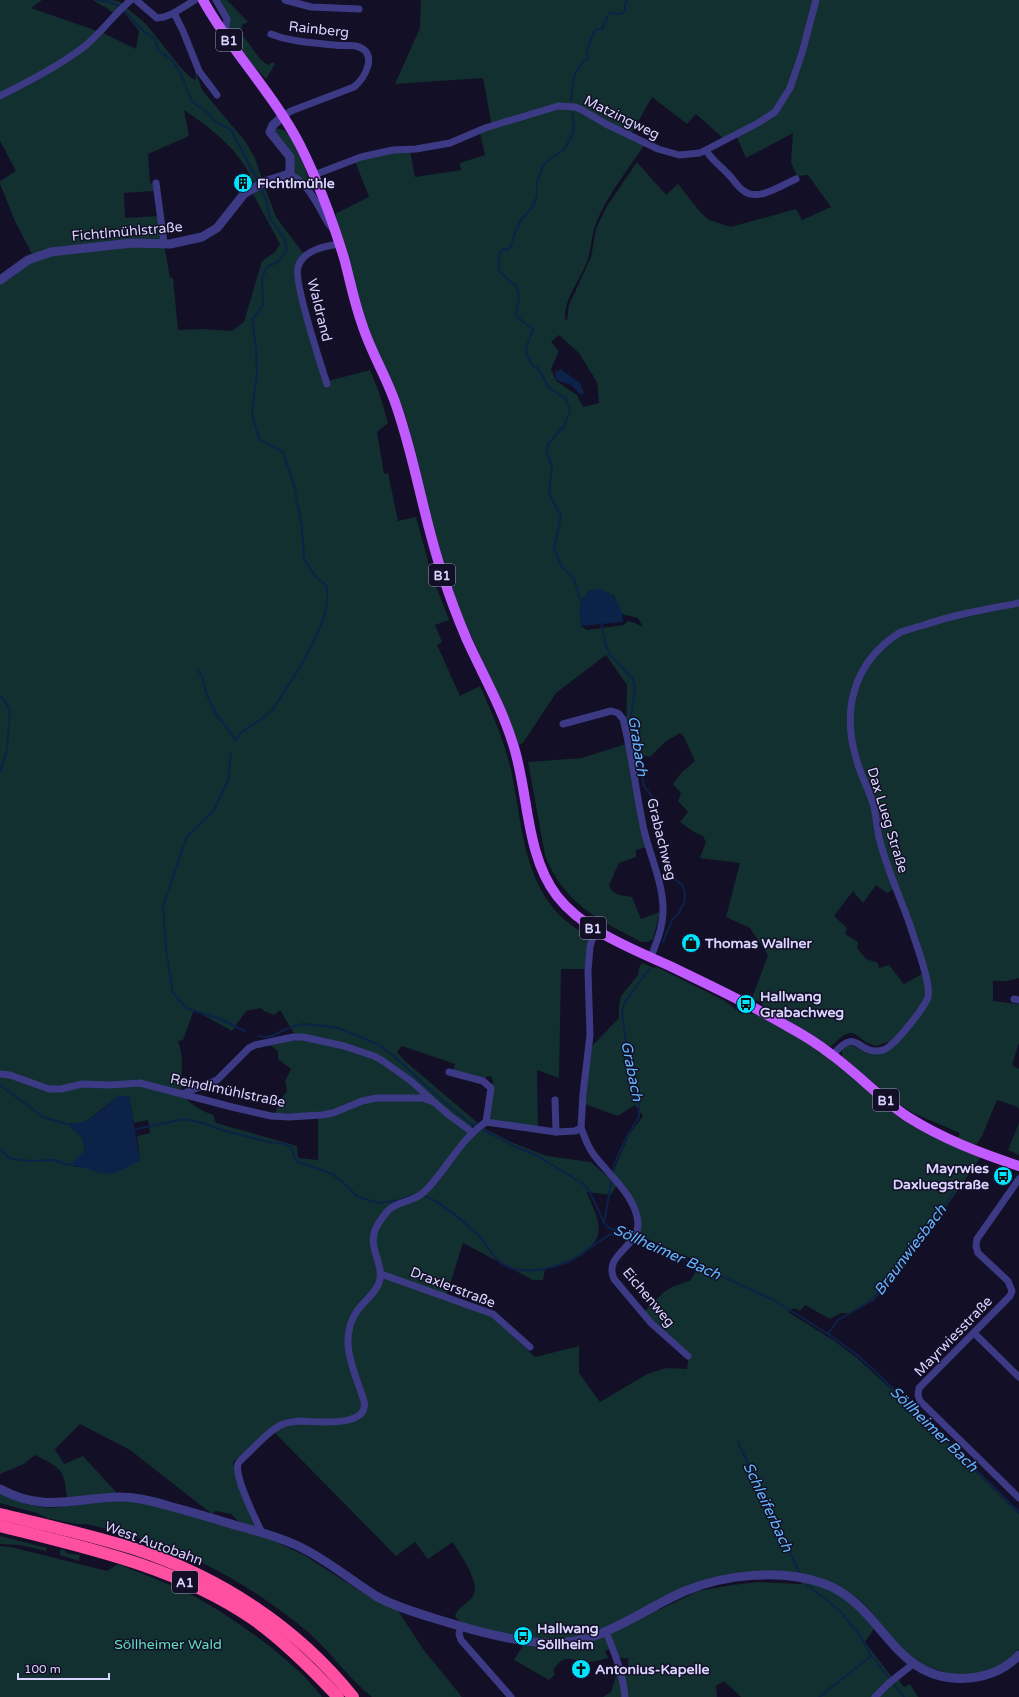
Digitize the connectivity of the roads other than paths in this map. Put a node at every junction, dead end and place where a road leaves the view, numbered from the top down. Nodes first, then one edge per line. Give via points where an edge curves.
1 (136, 0) edge
2 (195, 0) edge
3 (203, 0) edge
4 (216, 0) edge
5 (285, 0) edge
6 (816, 0) edge
7 (129, 1) edge
8 (359, 9) dead end
9 (174, 13) junction
10 (222, 31) junction
11 (271, 34) dead end
12 (217, 95) dead end
13 (0, 96) edge
14 (284, 116) junction
15 (706, 150) junction
16 (289, 174) junction
17 (314, 175) junction
18 (796, 179) dead end
19 (156, 183) dead end
20 (335, 231) junction
21 (164, 243) junction
22 (339, 244) junction
23 (0, 280) edge
24 (326, 384) dead end
25 (1019, 603) edge
26 (563, 724) dead end
27 (595, 930) junction
28 (651, 957) junction
29 (833, 1055) junction
30 (449, 1072) dead end
31 (0, 1074) edge
32 (182, 1094) junction
33 (555, 1100) dead end
34 (434, 1102) junction
35 (478, 1127) junction
36 (581, 1128) junction
37 (556, 1132) junction
38 (1019, 1166) edge
39 (1019, 1179) edge
40 (380, 1274) junction
41 (974, 1334) junction
42 (530, 1347) dead end
43 (688, 1356) dead end
44 (1019, 1377) edge
45 (0, 1489) edge
46 (1019, 1498) edge
47 (0, 1514) edge
48 (0, 1526) edge
49 (262, 1533) junction
50 (461, 1626) junction
51 (606, 1632) junction
52 (1018, 1659) edge
53 (913, 1664) junction
54 (340, 1682) junction
55 (338, 1697) edge
56 (353, 1697) edge
57 (363, 1697) edge
58 (511, 1697) edge
59 (625, 1697) edge
60 (875, 1697) edge

1 - 9 street via 157,18
2 - 9 street
3 - 10 main road, B1
4 - 10 street via 227,19 226,27
5 - 8 street via 311,7
6 - 15 street, Matzingweg via 790,88 775,112
7 - 13 street via 97,35 72,56
9 - 12 street via 199,71
10 - 14 main road, B1
11 - 14 street, Rainberg via 282,38 356,46 368,54 370,63 361,82 354,87
14 - 16 street via 273,125 270,132 290,157
14 - 17 main road, B1
15 - 17 street, Matzingweg via 691,155 667,152 582,110 558,106 485,128 450,143 361,157
15 - 18 street via 716,164 750,195 762,194
16 - 20 street via 304,184
16 - 21 street, Fichtlmühlstraße via 264,182 238,200 217,228 202,237
17 - 20 main road, B1
19 - 21 street
20 - 22 main road, B1
21 - 23 street, Fichtlmühlstraße via 132,243 51,252 28,260
22 - 24 street, Waldrand via 310,252 298,267 306,312
22 - 27 main road, B1 via 362,326 396,404 441,573 464,633 508,728 515,749 541,868 565,906
25 - 29 street, Dax Lueg Straße via 939,620 900,633 883,646 870,661 855,686 851,707 852,743 874,808 881,848 908,920 929,989 926,1002 888,1048 874,1051 849,1041 840,1046
26 - 28 street, Grabachweg via 611,711 618,713 623,719 644,831 660,882 662,897 662,926
27 - 28 main road, B1
27 - 36 street via 590,947 588,971 590,1035
28 - 29 main road, B1 via 788,1026
29 - 38 main road, B1 via 883,1098 927,1128 981,1153
30 - 35 street via 483,1082 491,1088
31 - 32 street, Reindlmühlstraße via 49,1089 82,1084 140,1083
32 - 34 street, Reindlmühlstraße via 271,1116 289,1117 333,1113 362,1101 377,1098 414,1097
32 - 34 street via 217,1080 255,1045 303,1037 374,1056 401,1074
33 - 37 street
34 - 35 street, Reindlmühlstraße via 460,1124
35 - 37 street, Reindlmühlstraße
35 - 40 street via 422,1194 391,1208 375,1229 373,1239
36 - 37 street, Reindlmühlstraße via 575,1131
36 - 43 street, Eichenweg via 587,1145 629,1198 638,1224 632,1241 613,1262 614,1279 651,1323
39 - 41 street, Mayrwiesstraße via 977,1239 976,1246 978,1253 1008,1281 1012,1291
40 - 42 street, Draxlerstraße via 493,1314
40 - 49 street via 376,1289 358,1310 349,1326 351,1363 365,1404 361,1412 345,1421 289,1422 280,1426 238,1464 247,1502
41 - 44 street
41 - 46 street, Mayrwiesstraße via 919,1388 918,1395 920,1401
45 - 49 street via 22,1499 53,1504 119,1497 144,1500
47 - 54 highway, West Autobahn / A1 via 135,1549 210,1581 249,1603 283,1628 319,1659
48 - 55 highway, West Autobahn / A1 via 154,1568 226,1602 254,1620 291,1650
49 - 50 street via 308,1551 386,1601
50 - 51 street via 518,1640 547,1643 575,1641
50 - 58 street via 461,1640
51 - 53 street via 694,1588 752,1576 793,1577 823,1583 849,1596 866,1612 894,1647
51 - 59 street via 620,1672
52 - 53 street via 999,1671 981,1677 959,1679 929,1672
53 - 60 street
54 - 56 highway, West Autobahn / A1
54 - 57 highway via 350,1685

